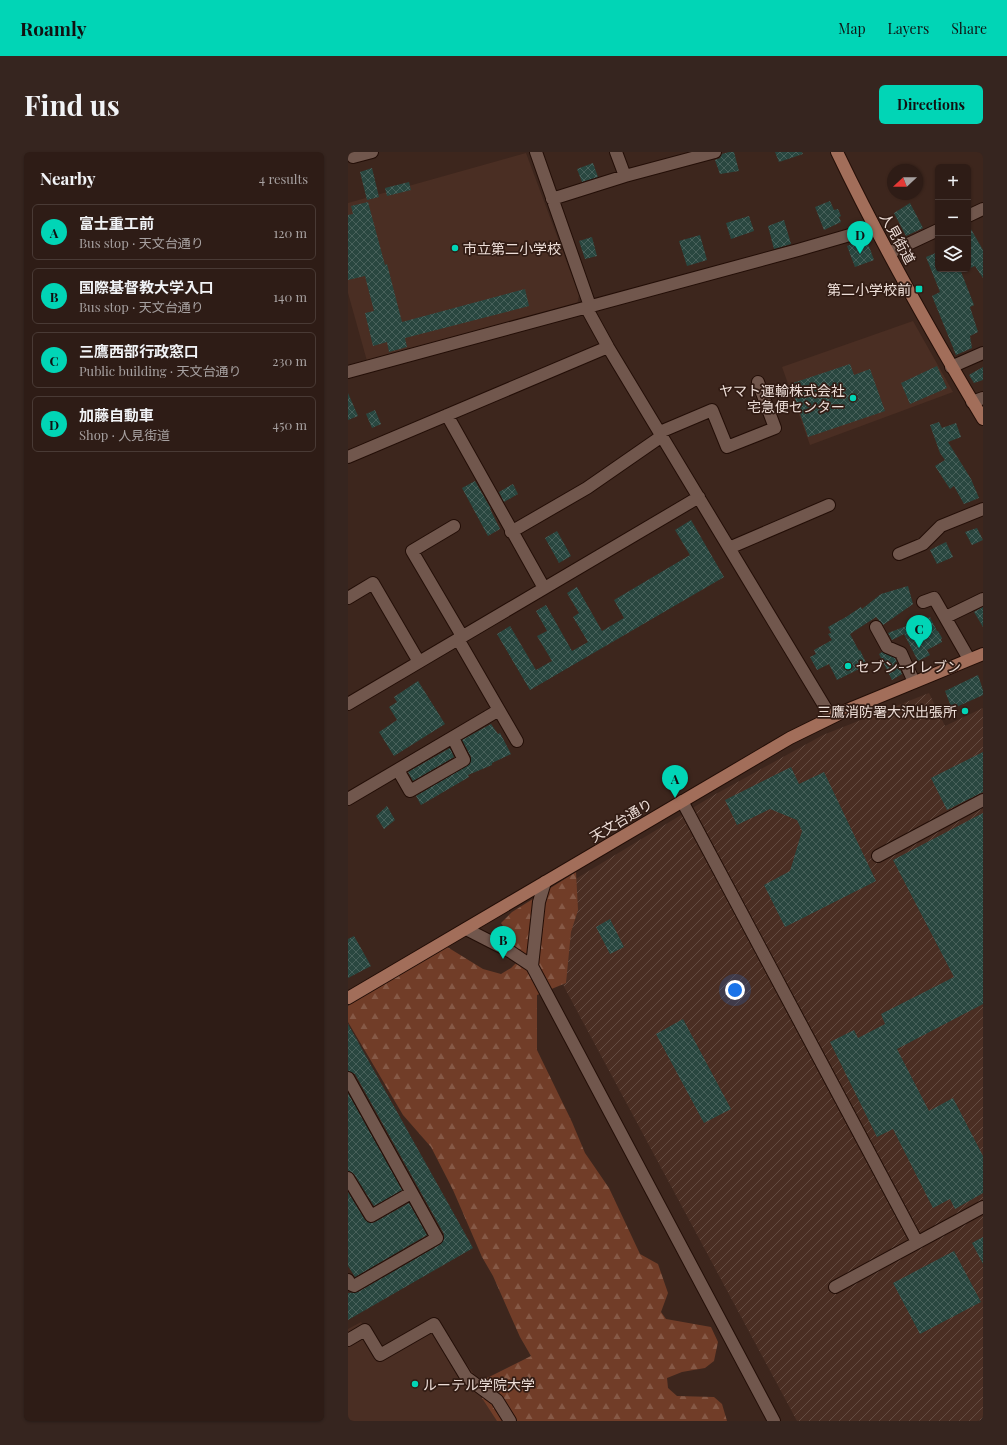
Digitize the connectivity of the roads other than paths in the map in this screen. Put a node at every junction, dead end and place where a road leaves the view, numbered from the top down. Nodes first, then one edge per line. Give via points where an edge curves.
1 (372, 152) edge
2 (616, 152) edge
3 (715, 152) edge
4 (837, 152) edge
5 (539, 153) edge
6 (353, 157) dead end
7 (625, 176) junction
8 (552, 199) junction
9 (983, 209) edge
10 (971, 215) edge
11 (874, 228) junction
12 (935, 231) edge
13 (889, 253) junction
14 (588, 307) junction
15 (608, 347) junction
16 (983, 353) edge
17 (951, 367) junction
18 (348, 372) edge
19 (758, 382) dead end
20 (978, 400) edge
21 (447, 416) junction
22 (983, 420) edge
23 (661, 434) junction
24 (348, 457) edge
25 (699, 497) junction
26 (829, 505) dead end
27 (983, 509) edge
28 (454, 526) dead end
29 (511, 532) junction
30 (730, 548) junction
31 (899, 554) dead end
32 (544, 588) junction
33 (348, 598) edge
34 (983, 599) edge
35 (923, 602) dead end
36 (946, 617) junction
37 (876, 627) dead end
38 (460, 638) junction
39 (978, 658) edge
40 (419, 662) junction
41 (914, 682) junction
42 (348, 704) edge
43 (499, 710) junction
44 (832, 717) junction
45 (453, 738) junction
46 (516, 741) dead end
47 (398, 770) junction
48 (348, 799) edge
49 (983, 800) edge
50 (682, 801) junction
51 (878, 856) dead end
52 (545, 882) junction
53 (466, 929) junction
54 (532, 966) junction
55 (348, 998) edge
56 (348, 1078) edge
57 (348, 1178) edge
58 (412, 1193) junction
59 (983, 1207) edge
60 (917, 1242) junction
61 (348, 1280) edge
62 (835, 1287) dead end
63 (348, 1340) edge
64 (510, 1421) edge
65 (774, 1421) edge

1 - 6 street
2 - 7 street
3 - 7 street
4 - 11 main road, 人見街道
5 - 8 street
7 - 8 street
8 - 14 street
9 - 10 street
11 - 13 main road, 人見街道
11 - 14 street
12 - 13 street
13 - 17 main road, 人見街道
14 - 15 street
14 - 18 street
15 - 21 street
15 - 23 street
16 - 17 street
17 - 20 main road, 人見街道
19 - 23 street via 775,428 728,447 712,410
20 - 22 main road, 人見街道
21 - 24 street
21 - 29 street
23 - 25 street
23 - 29 street via 587,488
25 - 30 street
25 - 32 street
26 - 30 street
27 - 31 street via 941,526 923,544
28 - 38 street via 412,551
29 - 32 street
30 - 44 street
32 - 38 street
33 - 40 street via 373,583
34 - 36 street
35 - 36 street via 934,598
36 - 39 street
37 - 41 street via 887,646 901,653
38 - 40 street
38 - 43 street
39 - 41 main road, 天文台通り
40 - 42 street
41 - 44 main road, 天文台通り
43 - 45 street
43 - 46 street
44 - 50 main road, 天文台通り via 778,744
45 - 47 street
45 - 47 street via 464,760 431,780 410,791
47 - 48 street
49 - 51 street
50 - 52 main road, 天文台通り
50 - 60 street
52 - 53 main road, 天文台通り
52 - 54 street
53 - 54 street
53 - 55 main road, 天文台通り
54 - 65 street
56 - 58 street
57 - 58 street via 371,1216
58 - 61 street via 437,1238 354,1286
59 - 60 street
60 - 62 street
63 - 64 street via 365,1330 380,1355 434,1324 466,1377 497,1400

